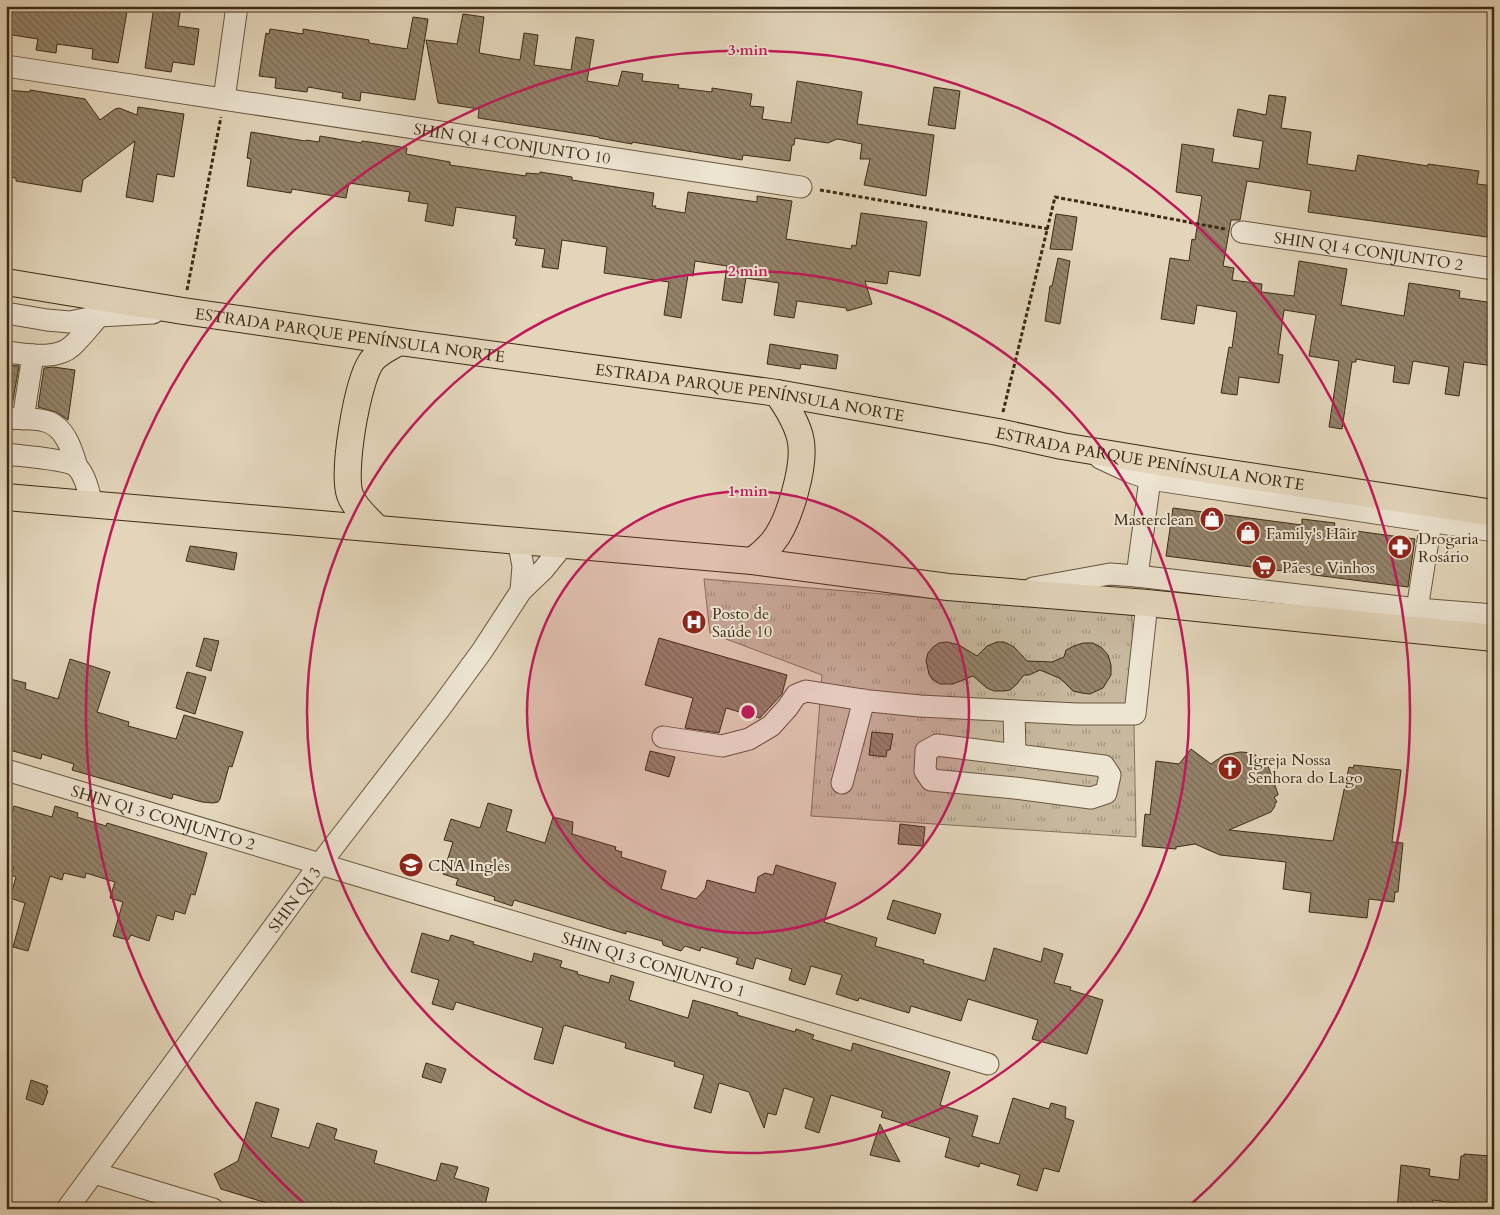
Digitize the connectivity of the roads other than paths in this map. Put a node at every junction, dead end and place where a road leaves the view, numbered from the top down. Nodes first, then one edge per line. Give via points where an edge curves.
1 (237, 6) edge
2 (6, 66) edge
3 (224, 99) junction
4 (801, 187) road end
5 (1242, 232) road end
6 (1494, 269) edge
7 (6, 282) edge
8 (183, 311) junction
9 (6, 313) edge
10 (99, 316) junction
11 (399, 342) junction
12 (6, 352) edge
13 (33, 355) junction
14 (777, 393) junction
15 (15, 418) edge
16 (1062, 446) junction
17 (6, 454) edge
18 (77, 467) junction
19 (1150, 478) junction
20 (6, 496) edge
21 (92, 504) junction
22 (1494, 513) edge
23 (1432, 522) junction
24 (377, 528) junction
25 (1494, 531) edge
26 (518, 540) junction
27 (564, 544) junction
28 (752, 561) junction
29 (1137, 576) junction
30 (521, 591) junction
31 (1010, 592) junction
32 (1147, 603) junction
33 (1417, 609) junction
34 (1494, 615) edge
35 (1494, 638) edge
36 (864, 700) junction
37 (1014, 712) junction
38 (663, 737) dead end
39 (1015, 754) junction
40 (6, 770) edge
41 (842, 784) dead end
42 (320, 864) junction
43 (988, 1064) dead end
44 (94, 1173) junction
45 (67, 1209) edge
46 (213, 1209) edge

1 - 3 street
2 - 3 street, SHIN QI 4 CONJUNTO 10
3 - 4 street, SHIN QI 4 CONJUNTO 10
5 - 6 street, SHIN QI 4 CONJUNTO 2
7 - 8 main road, ESTRADA PARQUE PENÍNSULA NORTE
8 - 10 street
8 - 11 main road, ESTRADA PARQUE PENÍNSULA NORTE
9 - 10 street via 70,322
10 - 13 street via 71,347 57,354
11 - 14 main road, ESTRADA PARQUE PENÍNSULA NORTE
11 - 24 main road via 371,361 356,400 350,439 350,495
12 - 13 street
13 - 15 street
14 - 16 main road, ESTRADA PARQUE PENÍNSULA NORTE
14 - 28 main road via 801,439 801,457 794,500 784,526 773,543
15 - 18 street via 46,421 58,428 70,446
16 - 19 street
16 - 22 main road, ESTRADA PARQUE PENÍNSULA NORTE
17 - 18 street via 68,462
18 - 21 street
19 - 23 street
19 - 29 street
20 - 21 main road
21 - 24 main road
23 - 25 street
23 - 33 street
24 - 26 main road
26 - 27 main road
26 - 30 street
27 - 28 main road
27 - 30 street, SHIN QI 3
28 - 31 main road
29 - 31 street via 1110,574
29 - 33 street
30 - 42 street, SHIN QI 3 via 442,707
31 - 32 main road
32 - 35 main road
32 - 37 street via 1135,714
33 - 34 street
36 - 37 street
36 - 38 street via 806,691 796,695 771,726 749,739 722,746
36 - 41 street
37 - 39 street
39 - 39 street via 938,745 926,751 925,771 931,780 1091,798 1106,793 1110,776 1104,766
40 - 42 street, SHIN QI 3 CONJUNTO 2
42 - 43 street, SHIN QI 3 CONJUNTO 1
42 - 44 street, SHIN QI 3
44 - 45 street, SHIN QI 3
44 - 46 street

